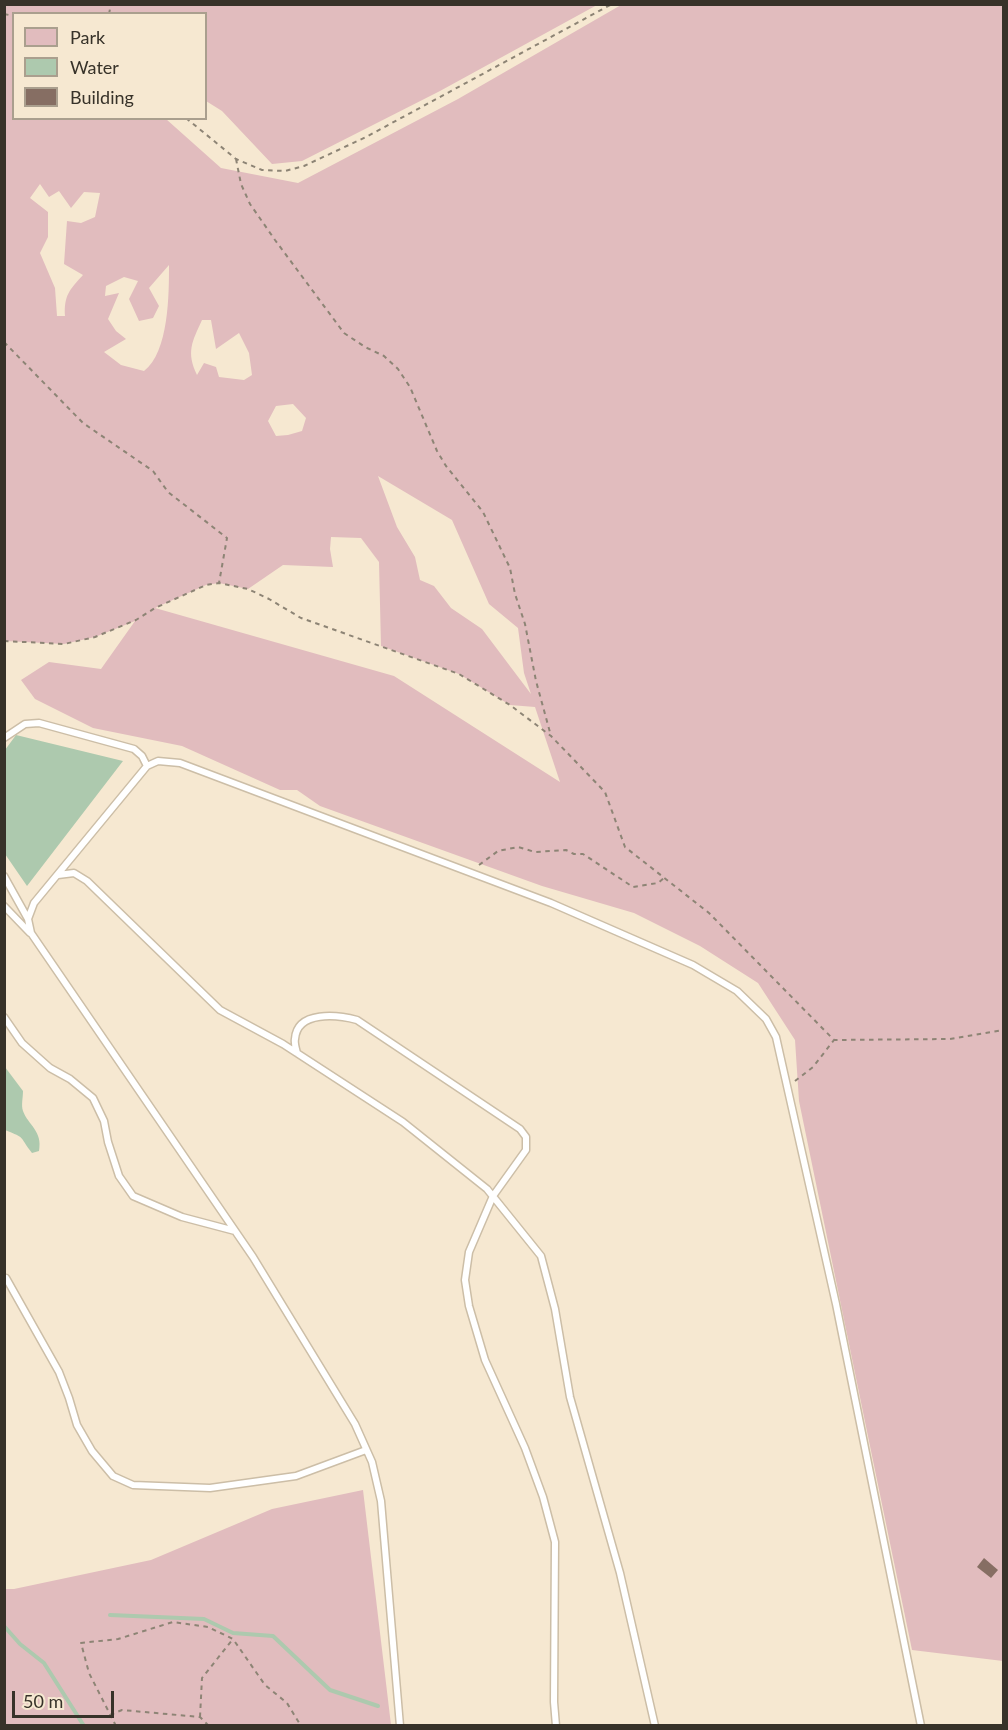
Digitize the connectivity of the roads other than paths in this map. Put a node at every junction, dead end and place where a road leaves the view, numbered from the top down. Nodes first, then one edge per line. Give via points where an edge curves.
1 (4, 738) edge
2 (147, 766) junction
3 (58, 875) junction
4 (4, 876) edge
5 (4, 906) edge
6 (4, 912) edge
7 (16, 917) junction
8 (28, 919) junction
9 (31, 933) junction
10 (4, 1017) edge
11 (297, 1053) junction
12 (493, 1196) junction
13 (235, 1231) junction
14 (6, 1278) dead end
15 (366, 1450) junction
16 (400, 1725) edge
17 (556, 1725) edge
18 (655, 1725) edge
19 (921, 1725) edge

1 - 2 lane via 25,724 39,723 134,749
2 - 3 lane
2 - 19 lane via 158,761 180,763 551,903 693,965 737,991 766,1019 776,1037 836,1304
3 - 8 lane via 34,903
3 - 11 lane via 74,873 87,881 220,1010
4 - 8 lane
5 - 7 lane
6 - 7 lane
7 - 9 lane
8 - 9 lane
9 - 13 lane
10 - 13 lane via 29,1050 93,1098 104,1121 119,1176 133,1196 182,1217
11 - 12 lane via 403,1122
11 - 12 lane via 294,1038 300,1026 311,1019 339,1015 357,1020 520,1129 526,1137 526,1150
12 - 17 lane via 469,1252 465,1280 485,1360 525,1448 555,1542
12 - 18 lane via 542,1256 570,1397 620,1573
13 - 15 lane via 355,1425
14 - 15 lane via 59,1372 77,1425 113,1476 133,1485 210,1488 296,1476
15 - 16 lane via 381,1502

